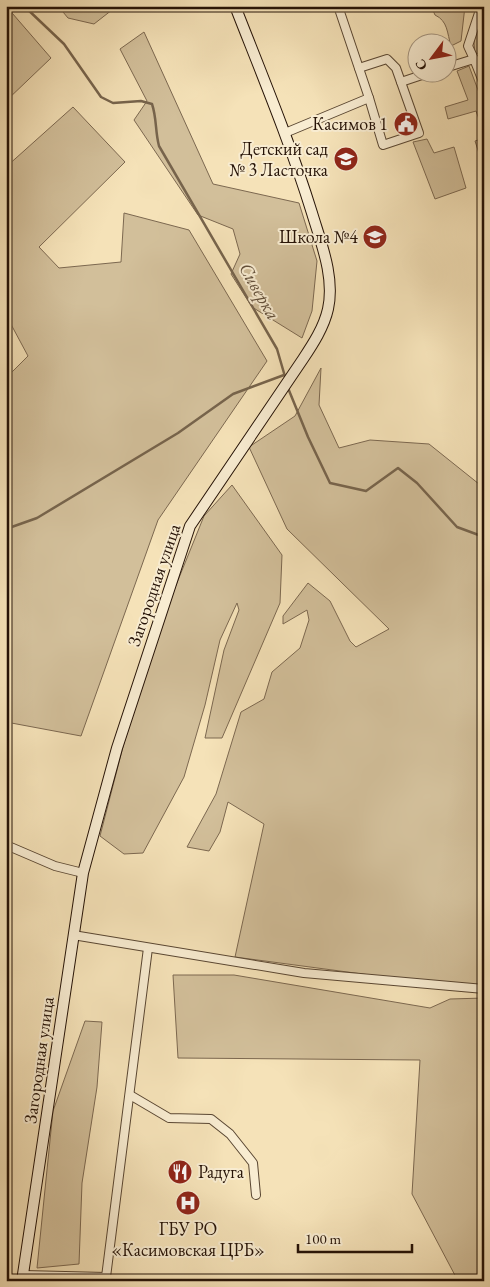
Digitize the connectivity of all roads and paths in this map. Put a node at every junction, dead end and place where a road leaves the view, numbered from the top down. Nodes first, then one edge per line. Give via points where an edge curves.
1 (235, 6) edge
2 (338, 6) edge
3 (482, 9) edge
4 (474, 59) junction
5 (458, 64) edge
6 (484, 65) edge
7 (359, 68) junction
8 (408, 80) edge
9 (401, 82) junction
10 (484, 84) edge
11 (369, 98) junction
12 (285, 133) junction
13 (6, 844) edge
14 (83, 873) junction
15 (73, 935) junction
16 (148, 948) junction
17 (484, 989) edge
18 (130, 1095) junction
19 (256, 1195) dead end
20 (23, 1278) edge

1 - 12 main road, Загородная улица
2 - 7 street
3 - 4 street via 468,46
4 - 5 street
4 - 6 street
4 - 10 street
7 - 9 street via 387,59 396,68
7 - 11 street
8 - 9 street
9 - 11 street via 419,133 383,145
11 - 12 street
12 - 14 main road, Загородная улица via 325,256 330,284 328,309 319,334 303,360 190,526 117,748
13 - 14 street via 55,866
14 - 15 main road, Загородная улица
15 - 16 street
15 - 20 main road, Загородная улица
16 - 17 street via 304,973
16 - 18 street
18 - 19 street via 169,1118 212,1120 224,1129 253,1163
18 - 20 street via 106,1277

